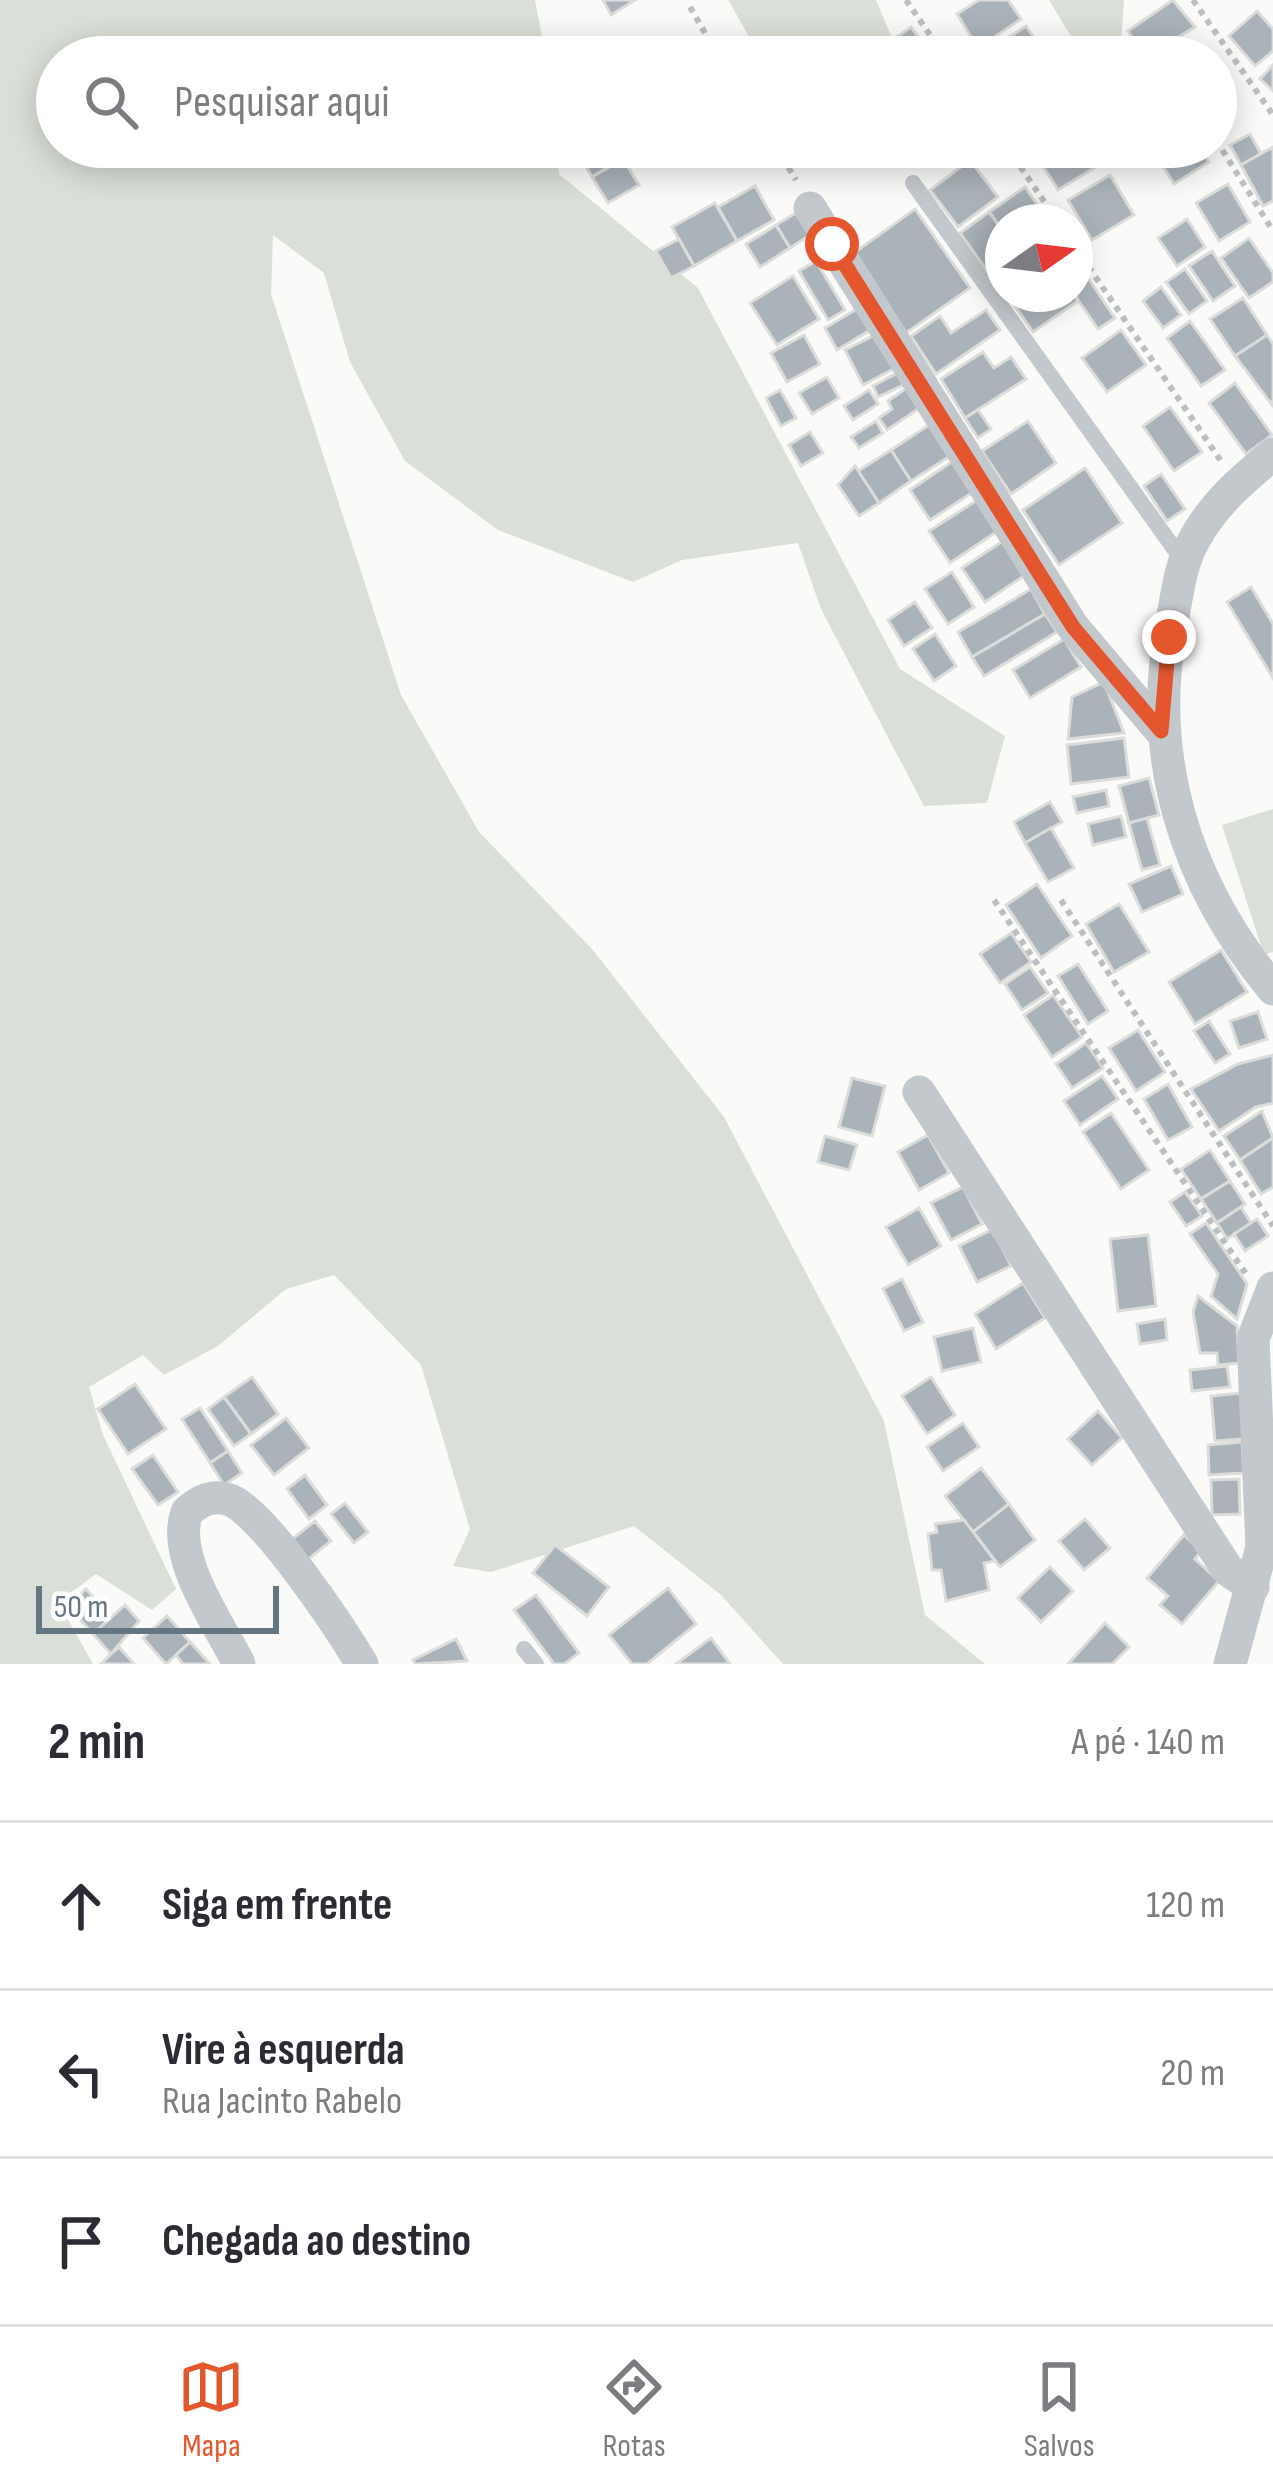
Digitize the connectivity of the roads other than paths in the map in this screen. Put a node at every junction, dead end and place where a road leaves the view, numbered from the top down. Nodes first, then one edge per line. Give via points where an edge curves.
1 (913, 183) dead end
2 (810, 208) dead end
3 (1273, 454) edge
4 (1184, 562) junction
5 (1161, 731) junction
6 (1273, 989) edge
7 (919, 1092) dead end
8 (1269, 1295) edge
9 (1253, 1586) junction
10 (239, 1664) edge
11 (362, 1664) edge
12 (1230, 1664) edge

1 - 4 lane
2 - 5 street via 1073,627
3 - 4 street via 1204,523
4 - 5 street
5 - 6 street via 1196,872
7 - 9 street via 1228,1570
8 - 9 street via 1253,1339 1262,1527
9 - 12 street
10 - 11 street via 184,1538 188,1512 205,1499 226,1498 252,1516

